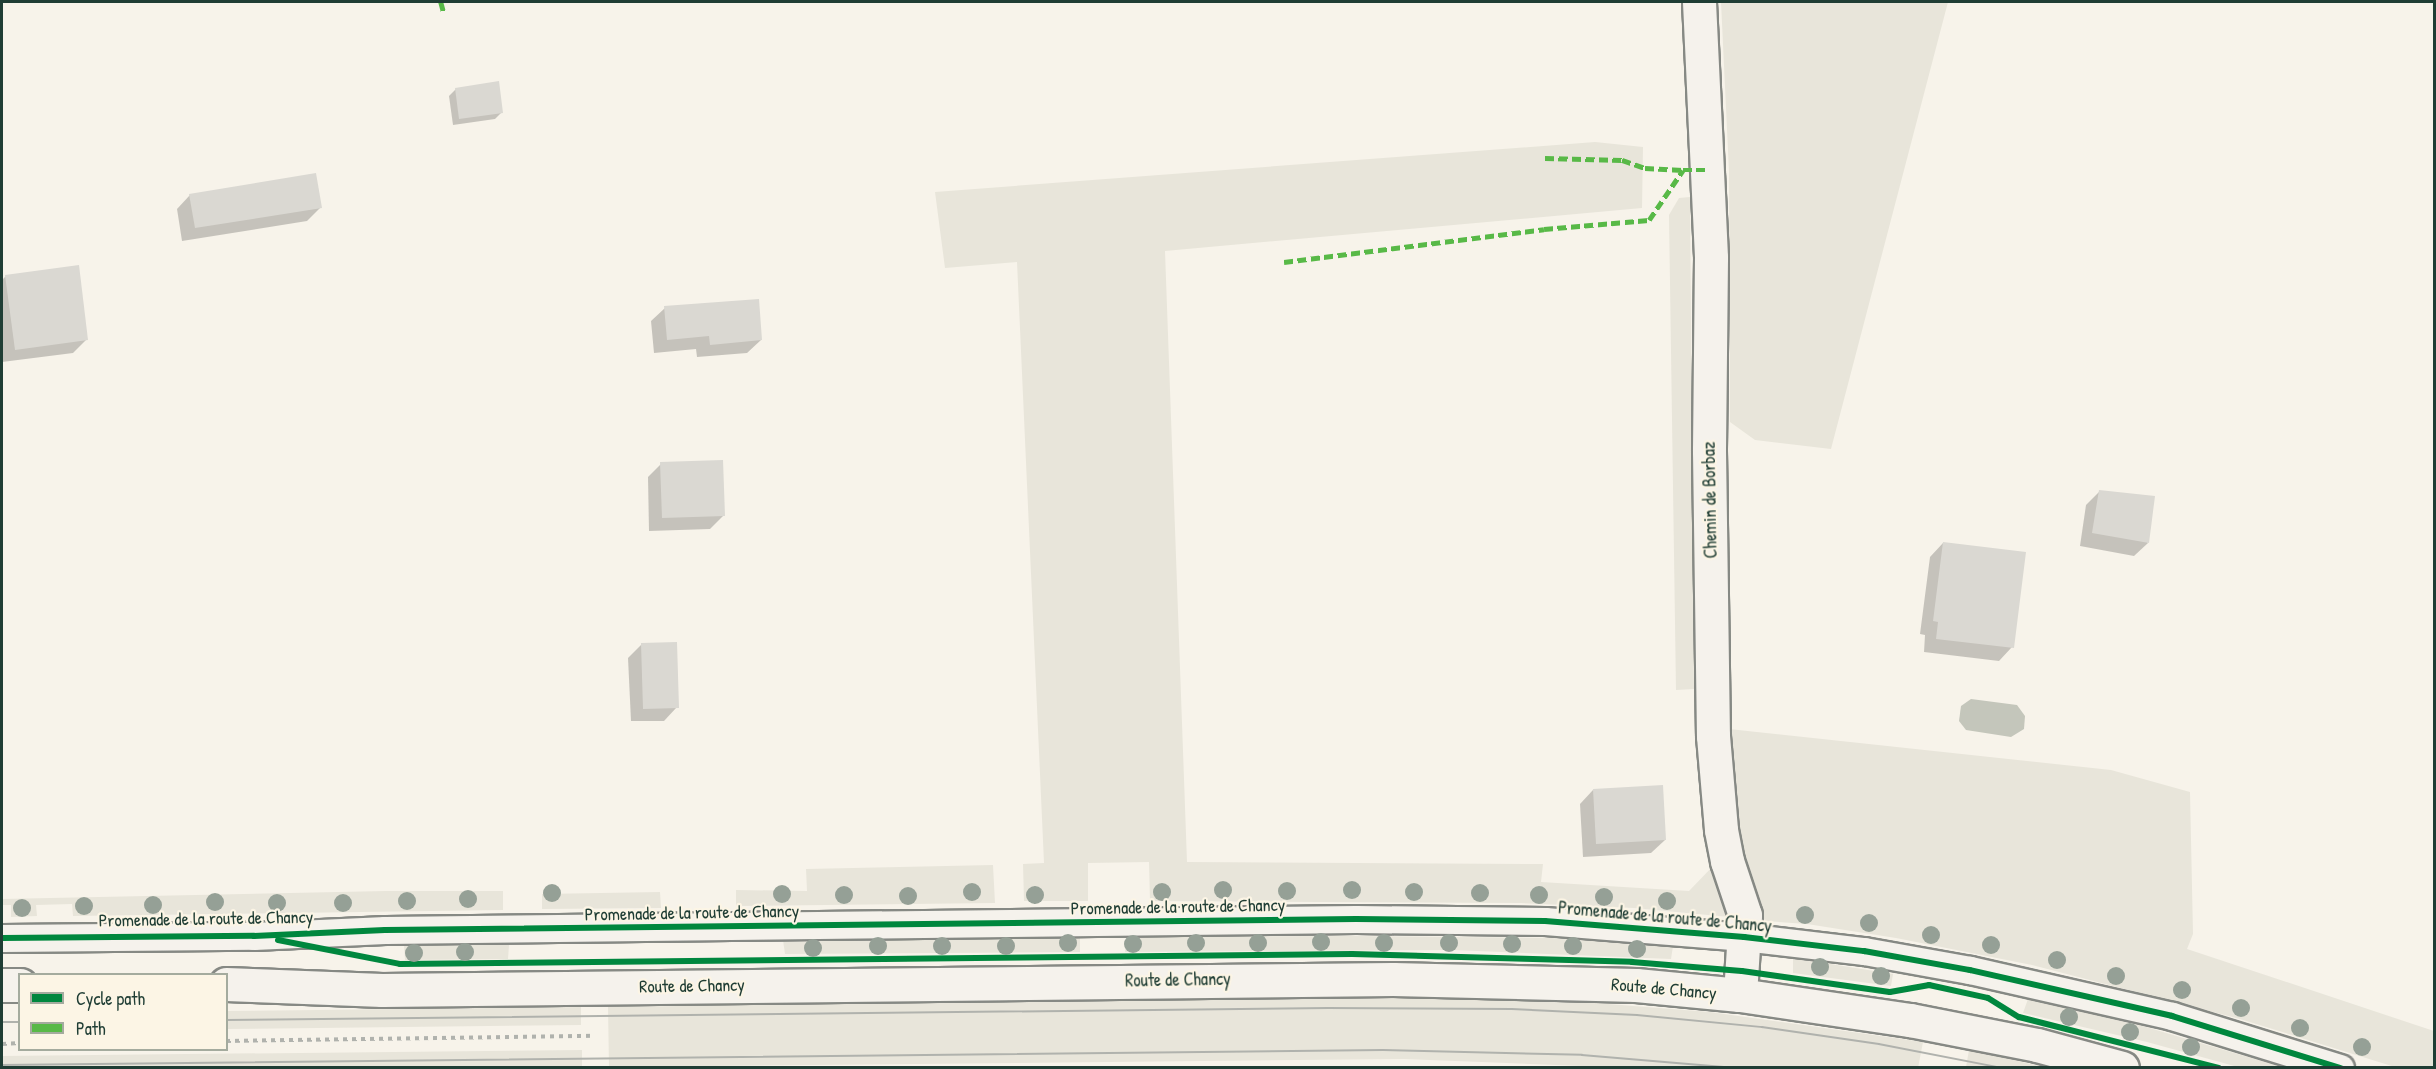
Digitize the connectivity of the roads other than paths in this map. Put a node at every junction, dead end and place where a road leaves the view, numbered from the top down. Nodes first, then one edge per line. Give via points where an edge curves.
1 (1699, 2) edge
2 (1744, 937) junction
3 (2, 938) edge
4 (228, 984) edge
5 (2, 985) edge
6 (18, 985) edge
7 (1740, 996) junction
8 (2122, 1068) edge
9 (2340, 1068) edge

1 - 2 main road, Chemin de Borbaz via 1711,258 1713,736 1721,831 1745,915
2 - 3 street, Promenade de la route de Chancy via 1545,921 1356,919
2 - 7 main road, Chemin de Borbaz
2 - 9 street, Promenade de la route de Chancy via 1864,951 2051,987 2172,1016
4 - 7 main road, Route de Chancy via 382,990 1393,979 1636,985
5 - 6 main road
7 - 8 main road, Route de Chancy via 1959,1029

